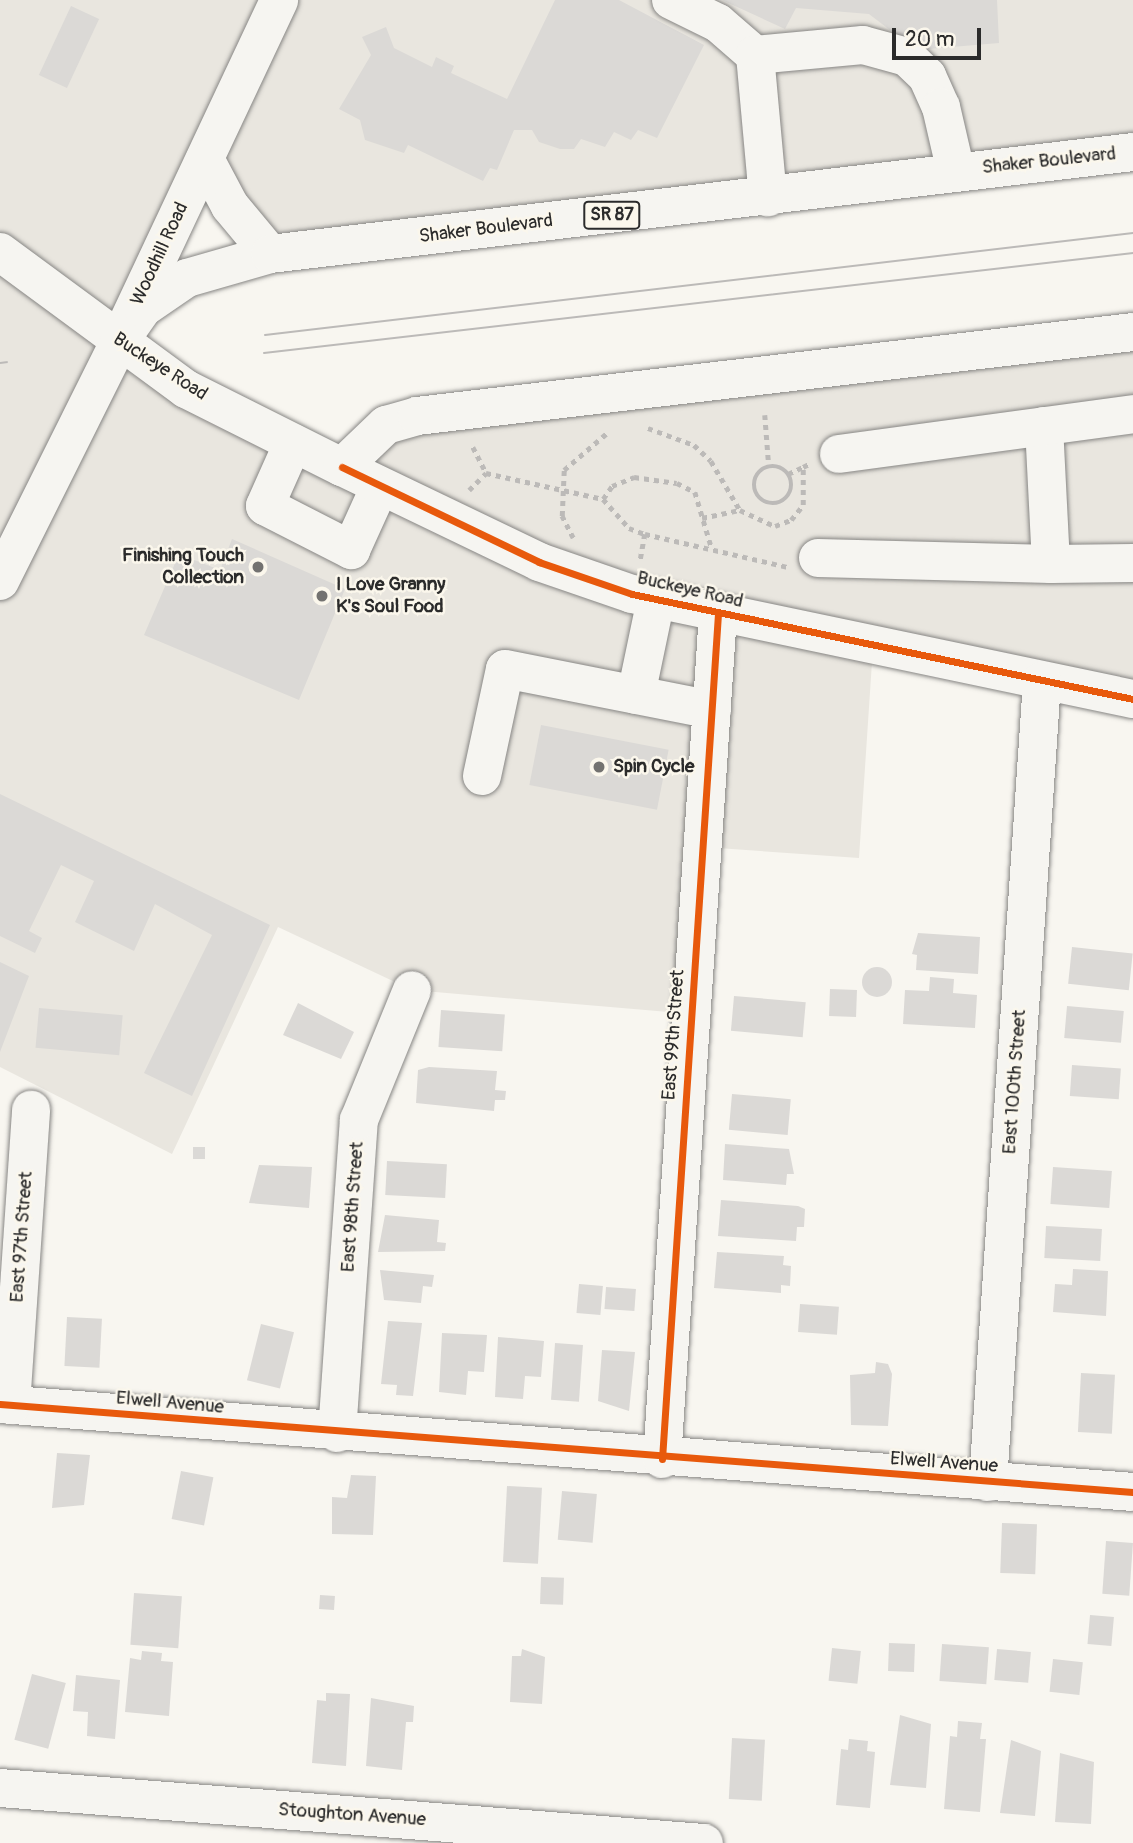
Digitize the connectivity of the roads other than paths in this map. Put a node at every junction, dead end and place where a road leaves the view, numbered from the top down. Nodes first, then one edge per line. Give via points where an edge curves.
1 (279, 0) edge
2 (671, 0) edge
3 (755, 55) junction
4 (1133, 152) edge
5 (205, 159) junction
6 (956, 172) junction
7 (768, 197) junction
8 (0, 252) edge
9 (270, 254) junction
10 (1133, 331) edge
11 (119, 342) junction
12 (1133, 414) edge
13 (1044, 426) junction
14 (293, 443) junction
15 (839, 454) road end
16 (342, 467) junction
17 (380, 486) junction
18 (1133, 563) edge
19 (808, 564) road end
20 (1051, 564) junction
21 (0, 581) edge
22 (656, 599) junction
23 (718, 613) junction
24 (1042, 681) junction
25 (636, 695) junction
26 (1133, 699) edge
27 (712, 710) junction
28 (482, 776) dead end
29 (412, 990) dead end
30 (31, 1110) dead end
31 (5, 1405) edge
32 (337, 1433) junction
33 (662, 1459) junction
34 (988, 1482) junction
35 (1133, 1492) edge
36 (0, 1788) edge
37 (704, 1843) edge

1 - 5 street, Woodhill Road
2 - 3 street via 718,23
3 - 6 street via 863,45 907,57 927,76 941,107
3 - 7 street
4 - 6 street, Shaker Boulevard / SR 87
5 - 9 street via 236,215
5 - 11 street, Woodhill Road
6 - 7 street, Shaker Boulevard / SR 87
7 - 9 street, Shaker Boulevard / SR 87
8 - 11 street, Buckeye Road
9 - 11 street, Shaker Boulevard / SR 87 via 172,286 143,308
10 - 16 street via 417,416 386,425
11 - 14 street, Buckeye Road via 186,389
11 - 21 street, Woodhill Road
12 - 13 street
13 - 15 street
13 - 20 street
14 - 16 street, Buckeye Road
14 - 17 street via 265,506 351,550
16 - 17 street, Buckeye Road
17 - 22 street, Buckeye Road via 539,562
18 - 20 street
19 - 20 street
22 - 23 street, Buckeye Road
22 - 25 street
23 - 24 street, Buckeye Road
23 - 27 street, East 99th Street
24 - 26 street, Buckeye Road
24 - 34 street, East 100th Street
25 - 27 street
25 - 28 street via 505,669
27 - 33 street, East 99th Street
29 - 32 street, East 98th Street via 359,1120
30 - 31 street, East 97th Street
31 - 32 street, Elwell Avenue
32 - 33 street, Elwell Avenue
33 - 34 street, Elwell Avenue
34 - 35 street, Elwell Avenue
36 - 37 street, Stoughton Avenue

